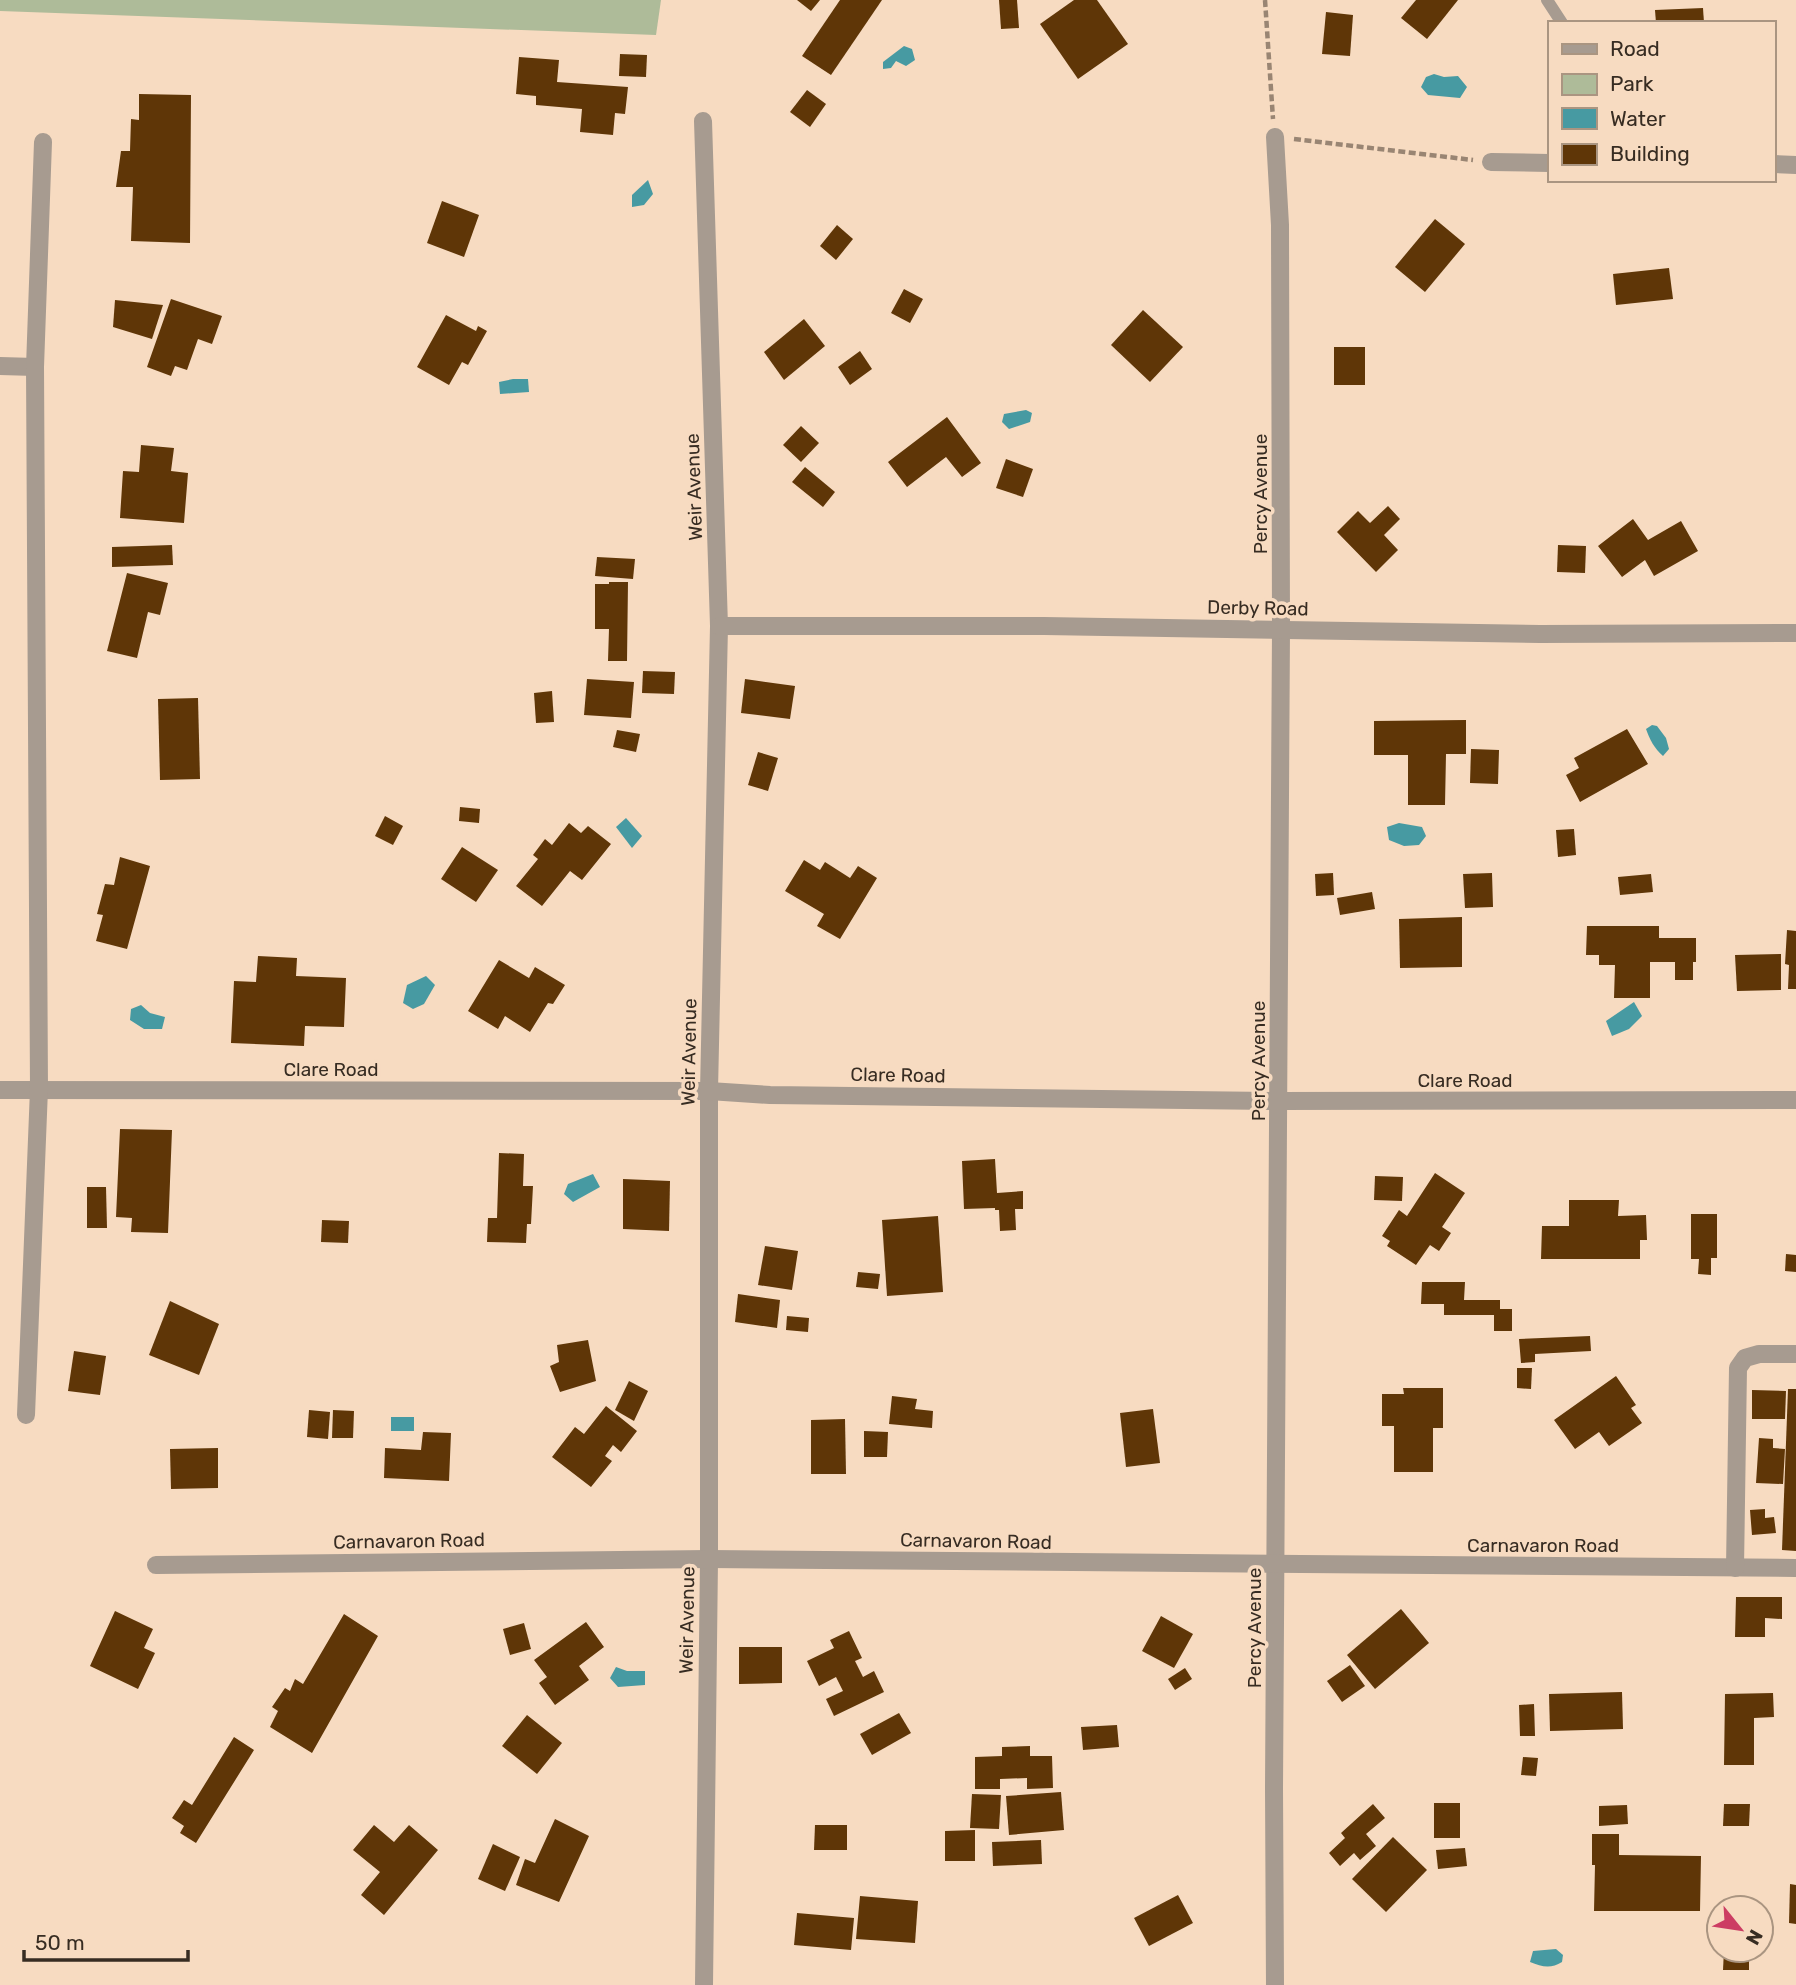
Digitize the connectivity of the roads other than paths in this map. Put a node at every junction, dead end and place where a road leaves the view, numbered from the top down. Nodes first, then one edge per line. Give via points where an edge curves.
1 (1548, 0) edge
2 (1561, 21) edge
3 (703, 121) dead end
4 (1275, 137) road end
5 (43, 142) dead end
6 (1491, 162) road end
7 (1548, 163) edge
8 (1775, 164) edge
9 (1796, 165) edge
10 (0, 366) edge
11 (35, 367) junction
12 (719, 626) junction
13 (1281, 629) junction
14 (1796, 633) edge
15 (39, 1089) junction
16 (0, 1090) edge
17 (709, 1091) junction
18 (1796, 1100) edge
19 (1279, 1101) junction
20 (1796, 1354) edge
21 (26, 1415) dead end
22 (709, 1559) junction
23 (1275, 1564) junction
24 (156, 1565) dead end
25 (1735, 1568) junction
26 (1796, 1568) edge
27 (704, 1985) edge
28 (1275, 1985) edge

1 - 2 lane
3 - 12 street, Weir Avenue
4 - 13 street, Percy Avenue via 1280,226
5 - 11 street
6 - 7 street
8 - 9 street
10 - 11 street
11 - 15 street
12 - 13 street, Derby Road
12 - 17 street, Weir Avenue
13 - 14 street, Derby Road
13 - 19 street, Percy Avenue
15 - 16 street, Clare Road
15 - 17 street, Clare Road
15 - 21 street
17 - 19 street, Clare Road
17 - 22 street, Weir Avenue
18 - 19 street, Clare Road
19 - 23 street, Percy Avenue
20 - 25 street via 1759,1354 1745,1358 1738,1368
22 - 23 street, Carnavaron Road
22 - 24 street, Carnavaron Road
22 - 27 street, Weir Avenue
23 - 25 street, Carnavaron Road
23 - 28 street, Percy Avenue
25 - 26 street, Carnavaron Road

